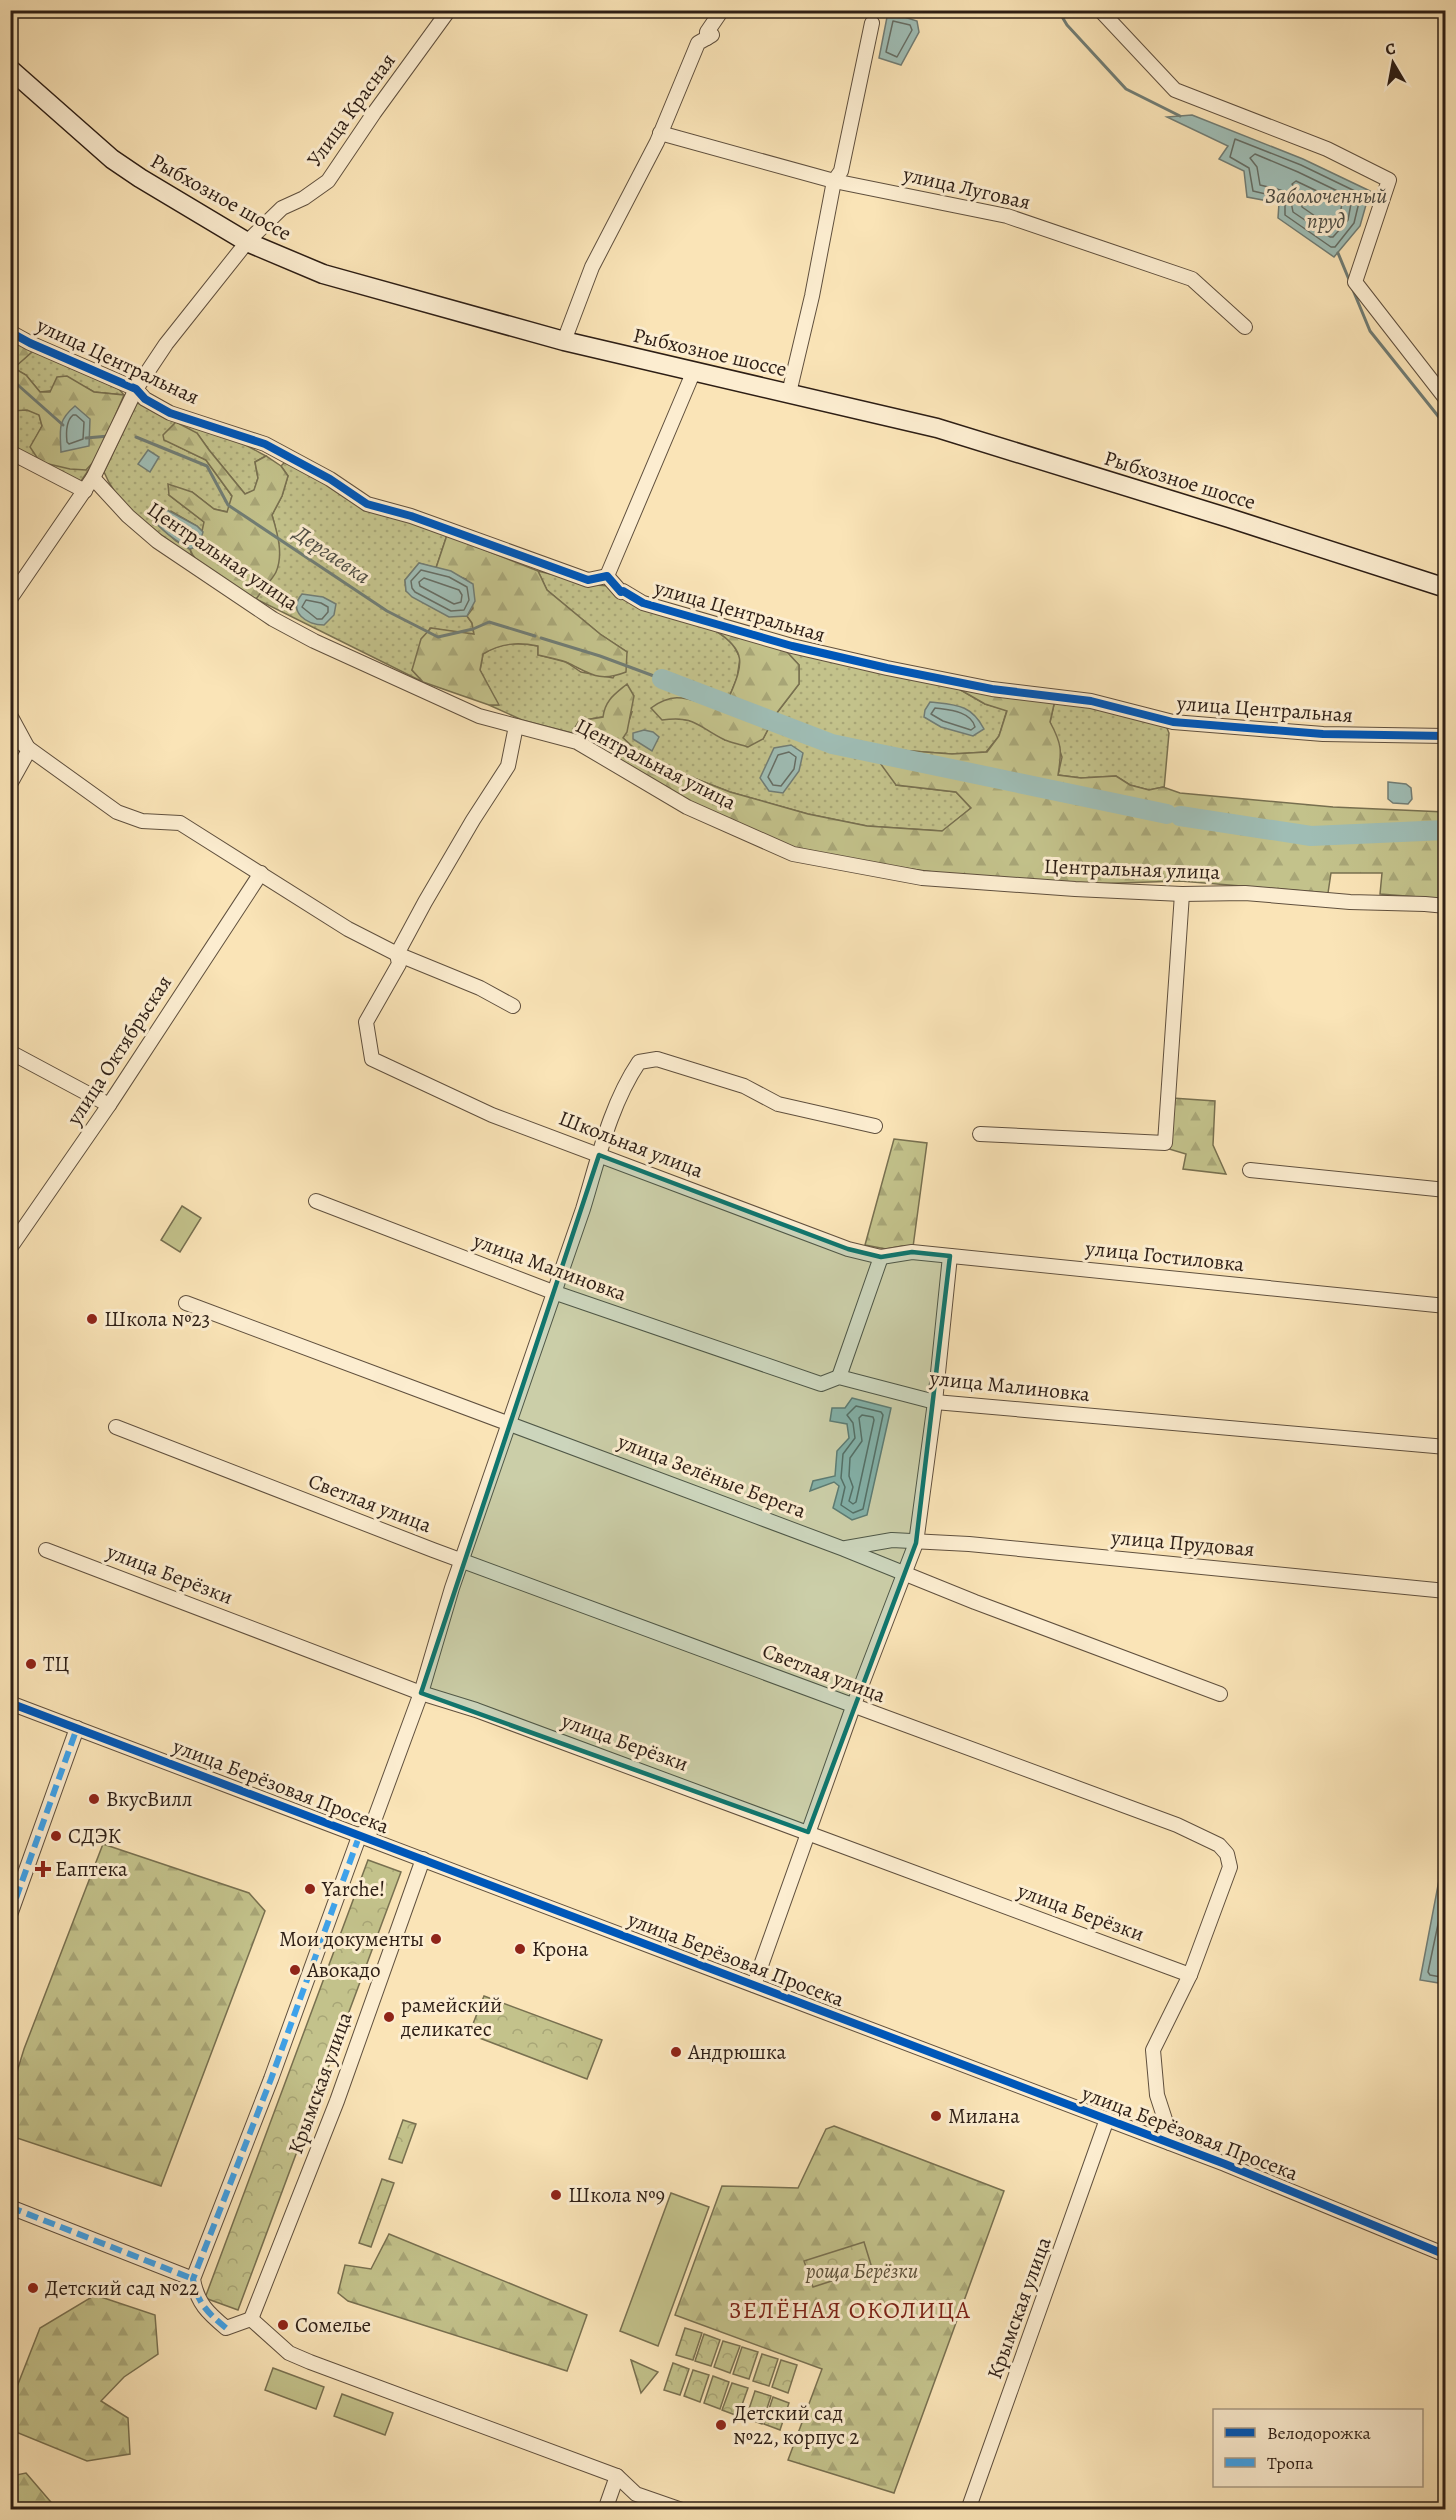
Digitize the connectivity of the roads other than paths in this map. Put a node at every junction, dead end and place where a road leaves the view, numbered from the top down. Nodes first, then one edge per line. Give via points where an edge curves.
1 (449, 10) edge
2 (722, 10) edge
3 (1100, 10) edge
4 (872, 23) dead end
5 (10, 69) edge
6 (660, 133) junction
7 (834, 181) junction
8 (247, 242) junction
9 (1245, 327) dead end
10 (10, 332) edge
11 (564, 341) junction
12 (693, 373) junction
13 (136, 389) junction
14 (789, 393) junction
15 (1446, 399) edge
16 (10, 452) edge
17 (93, 478) junction
18 (85, 491) junction
19 (607, 576) junction
20 (1446, 588) edge
21 (10, 599) edge
22 (10, 715) edge
23 (516, 726) junction
24 (10, 735) edge
25 (1446, 736) edge
26 (29, 750) junction
27 (10, 784) edge
28 (261, 873) junction
29 (1182, 894) junction
30 (1446, 906) edge
31 (398, 954) junction
32 (513, 1006) dead end
33 (10, 1052) edge
34 (109, 1105) junction
35 (875, 1126) dead end
36 (980, 1134) dead end
37 (599, 1155) junction
38 (1250, 1170) dead end
39 (1446, 1190) edge
40 (316, 1201) dead end
41 (10, 1248) edge
42 (950, 1256) junction
43 (880, 1257) junction
44 (553, 1292) junction
45 (186, 1303) dead end
46 (1446, 1306) edge
47 (839, 1377) junction
48 (935, 1402) junction
49 (508, 1423) junction
50 (116, 1427) dead end
51 (1446, 1447) edge
52 (916, 1543) junction
53 (844, 1549) junction
54 (46, 1550) dead end
55 (463, 1560) junction
56 (905, 1572) junction
57 (1446, 1591) edge
58 (421, 1693) junction
59 (1220, 1694) dead end
60 (10, 1703) edge
61 (853, 1707) junction
62 (77, 1728) junction
63 (808, 1832) junction
64 (364, 1836) junction
65 (423, 1859) junction
66 (10, 1915) edge
67 (1190, 1975) junction
68 (754, 1985) junction
69 (1107, 2120) junction
70 (1170, 2143) junction
71 (10, 2207) edge
72 (1446, 2255) edge
73 (193, 2279) junction
74 (251, 2319) junction
75 (617, 2476) junction
76 (604, 2510) edge
77 (682, 2510) edge
78 (968, 2510) edge

1 - 8 street, Улица Красная via 328,181 282,208
2 - 6 street via 707,32 710,37 698,43
3 - 15 street via 1175,90 1327,149 1389,180 1355,282
4 - 7 street via 841,171
5 - 8 main road, Рыбхозное шоссе via 112,159
6 - 7 street, улица Луговая
6 - 11 street via 592,267
7 - 9 street, улица Луговая via 1007,216 1192,279
7 - 14 street
8 - 11 main road, Рыбхозное шоссе via 323,274
8 - 13 street, Улица Красная via 166,344
10 - 13 street, улица Центральная
11 - 12 main road, Рыбхозное шоссе
12 - 14 main road, Рыбхозное шоссе
12 - 19 street
13 - 17 street, Улица Красная
13 - 19 street, улица Центральная via 170,413 265,444 367,504 588,580
14 - 20 main road, Рыбхозное шоссе via 937,428
16 - 18 street
17 - 18 street, Улица Красная
17 - 23 street, Центральная улица via 157,541 273,619 479,716
18 - 21 street, Улица Красная
19 - 25 street, улица Центральная via 621,592 643,603 792,646 992,689 1091,700 1173,722 1323,734
22 - 26 street
23 - 29 street, Центральная улица via 577,742 687,807 793,854 922,878
23 - 31 street via 508,766 458,845
24 - 26 street
26 - 27 street
26 - 28 street via 117,812 142,821 180,824
28 - 31 street via 348,929
28 - 34 street, улица Октябрьская
29 - 30 street, Центральная улица via 1245,893
29 - 36 street via 1165,1143
31 - 32 street
31 - 37 street, Школьная улица via 399,964 366,1022 372,1059 492,1115
33 - 34 street
34 - 41 street, улица Октябрьская
35 - 37 street via 778,1104 744,1086 651,1058 639,1062 633,1071
37 - 43 street, Школьная улица via 849,1249
37 - 44 street
38 - 39 street
40 - 44 street, улица Малиновка
42 - 43 street, улица Гостиловка via 912,1252
42 - 46 street, улица Гостиловка
42 - 48 street
43 - 47 street
44 - 47 street, улица Малиновка via 821,1384
44 - 49 street
45 - 49 street, улица Зелёные Берега
47 - 48 street, улица Малиновка
48 - 51 street, улица Малиновка
48 - 52 street
49 - 53 street, улица Зелёные Берега
49 - 55 street
50 - 55 street, Светлая улица
52 - 53 street, улица Прудовая via 892,1540
52 - 56 street
52 - 57 street, улица Прудовая via 969,1544
53 - 56 street, улица Зелёные Берега
54 - 58 street, улица Берёзки
55 - 58 street
55 - 61 street, Светлая улица
56 - 59 street, улица Зелёные Берега
56 - 61 street
58 - 63 street, улица Берёзки
58 - 64 street
60 - 62 street, улица Берёзовая Просека
61 - 63 street
61 - 67 street, Светлая улица via 1177,1825 1219,1845 1227,1854 1230,1867
62 - 64 street, улица Берёзовая Просека
62 - 66 street
63 - 67 street, улица Берёзки
63 - 68 street
64 - 65 street, улица Берёзовая Просека
64 - 73 street
65 - 68 street, улица Берёзовая Просека
65 - 74 street, Крымская улица via 337,2101
67 - 70 street, Светлая улица via 1153,2050 1157,2095
68 - 69 street, улица Берёзовая Просека
69 - 70 street, улица Берёзовая Просека
69 - 78 street, Крымская улица
70 - 72 street, улица Берёзовая Просека
71 - 73 street
73 - 74 street via 195,2293 205,2311 226,2328
74 - 75 street via 289,2353
75 - 76 street
75 - 77 street via 636,2494

